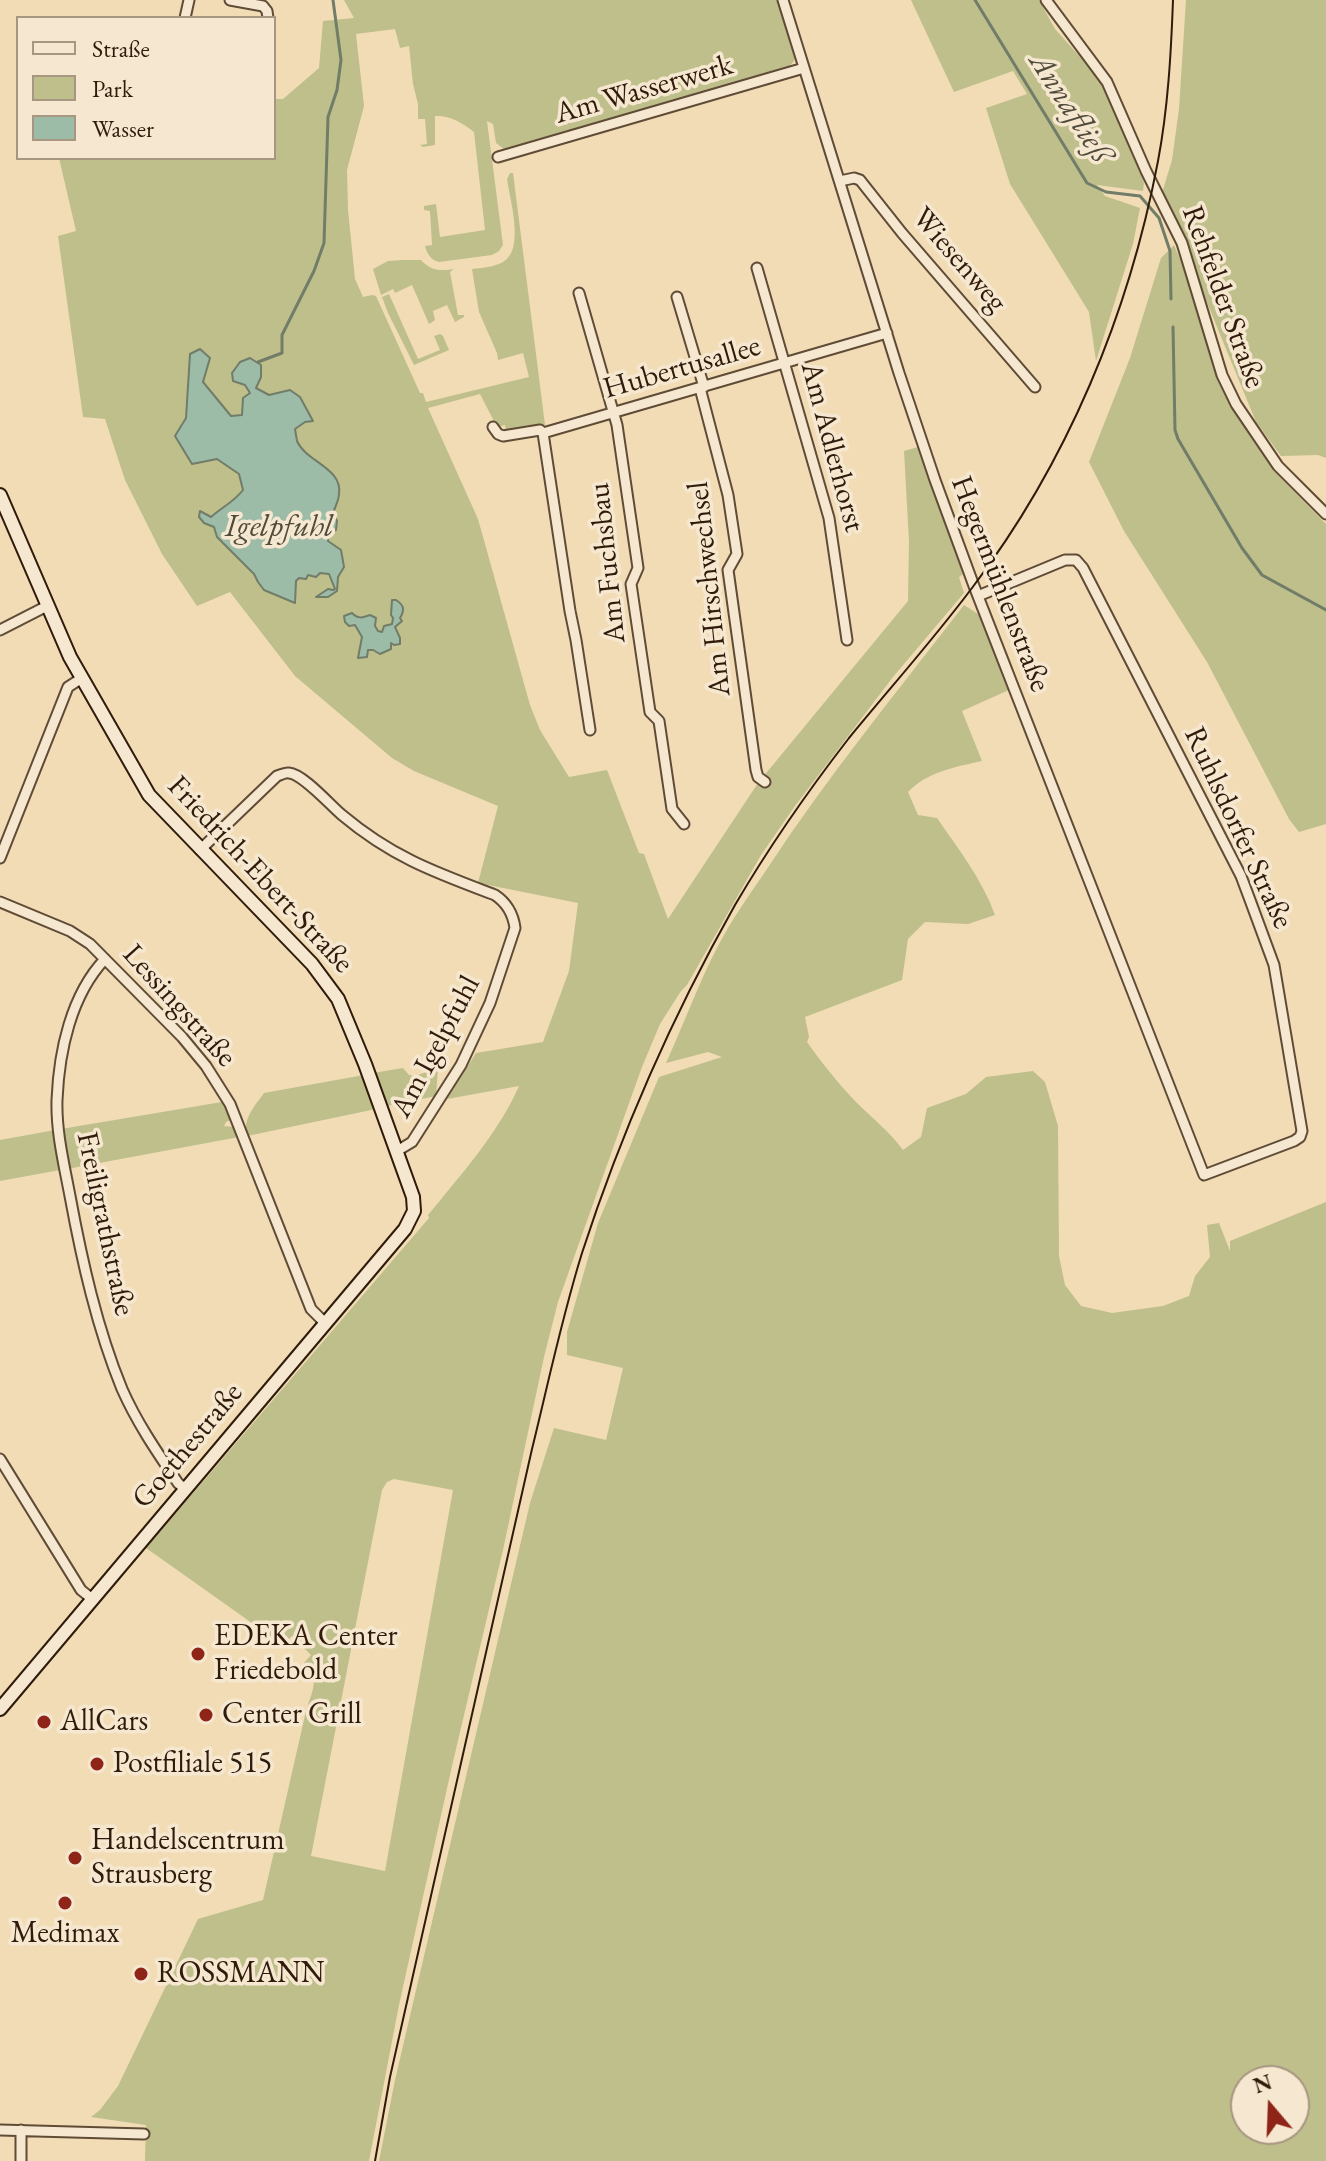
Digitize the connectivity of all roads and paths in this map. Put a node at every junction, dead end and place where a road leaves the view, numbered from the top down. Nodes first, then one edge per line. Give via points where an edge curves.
1 (230, 0) edge
2 (783, 0) edge
3 (1046, 0) edge
4 (268, 16) edge
5 (804, 68) junction
6 (498, 157) dead end
7 (840, 181) junction
8 (757, 268) dead end
9 (579, 293) dead end
10 (677, 297) dead end
11 (887, 333) junction
12 (785, 364) junction
13 (702, 387) junction
14 (1035, 387) dead end
15 (613, 412) junction
16 (493, 427) dead end
17 (543, 433) junction
18 (0, 495) edge
19 (1326, 514) edge
20 (978, 596) junction
21 (47, 606) junction
22 (0, 630) edge
23 (847, 640) dead end
24 (82, 678) junction
25 (590, 730) dead end
26 (765, 782) dead end
27 (684, 824) dead end
28 (200, 850) junction
29 (0, 858) edge
30 (0, 902) edge
31 (105, 959) junction
32 (397, 1151) junction
33 (1204, 1175) joint
34 (413, 1215) joint
35 (326, 1324) junction
36 (0, 1459) edge
37 (185, 1489) junction
38 (91, 1598) junction
39 (0, 1709) edge
40 (0, 2130) edge
41 (21, 2130) junction
42 (144, 2134) dead end
43 (21, 2161) edge

1 - 4 street via 263,6
2 - 5 street, Hegermühlenstraße
3 - 19 street, Rehfelder Straße via 1107,82 1182,243 1231,396 1278,466
5 - 6 street, Am Wasserwerk
5 - 7 street, Hegermühlenstraße
7 - 11 street, Hegermühlenstraße
7 - 14 street, Wiesenweg via 860,180
8 - 12 street, Am Adlerhorst
9 - 15 street, Am Fuchsbau
10 - 13 street, Am Hirschwechsel
11 - 12 street, Hubertusallee
11 - 20 street, Hegermühlenstraße
12 - 13 street, Hubertusallee
12 - 23 street, Am Adlerhorst via 829,518
13 - 15 street, Hubertusallee
13 - 26 street, Am Hirschwechsel via 728,495 737,554 728,570 756,770
15 - 17 street, Hubertusallee
15 - 27 street, Am Fuchsbau via 638,568 631,584 650,712 659,721 672,809
16 - 17 street, Hubertusallee via 503,436
17 - 25 street
18 - 21 street, Friedrich-Ebert-Straße
20 - 33 street, Hegermühlenstraße
20 - 33 street, Ruhlsdorfer Straße via 1076,560 1245,888 1274,965 1302,1131 1294,1141
21 - 22 street
21 - 24 street, Friedrich-Ebert-Straße
24 - 28 street, Friedrich-Ebert-Straße via 149,795
24 - 29 street via 68,687
28 - 32 street, Friedrich-Ebert-Straße via 330,986
28 - 32 street, Am Igelpfuhl via 277,776 288,772 384,846 505,902 515,928 490,1003 454,1078 412,1142
30 - 31 street, Lessingstraße via 70,931
31 - 35 street, Lessingstraße via 182,1037 217,1082 311,1309
31 - 37 street, Freiligrathstraße via 75,1006 64,1045 57,1101 61,1149 79,1246 115,1371 143,1432
32 - 34 street, Friedrich-Ebert-Straße via 413,1197
34 - 35 street, Goethestraße
35 - 37 street, Goethestraße
36 - 38 street
37 - 38 street, Goethestraße
38 - 39 street, Goethestraße
40 - 41 street
41 - 42 street
41 - 43 street

